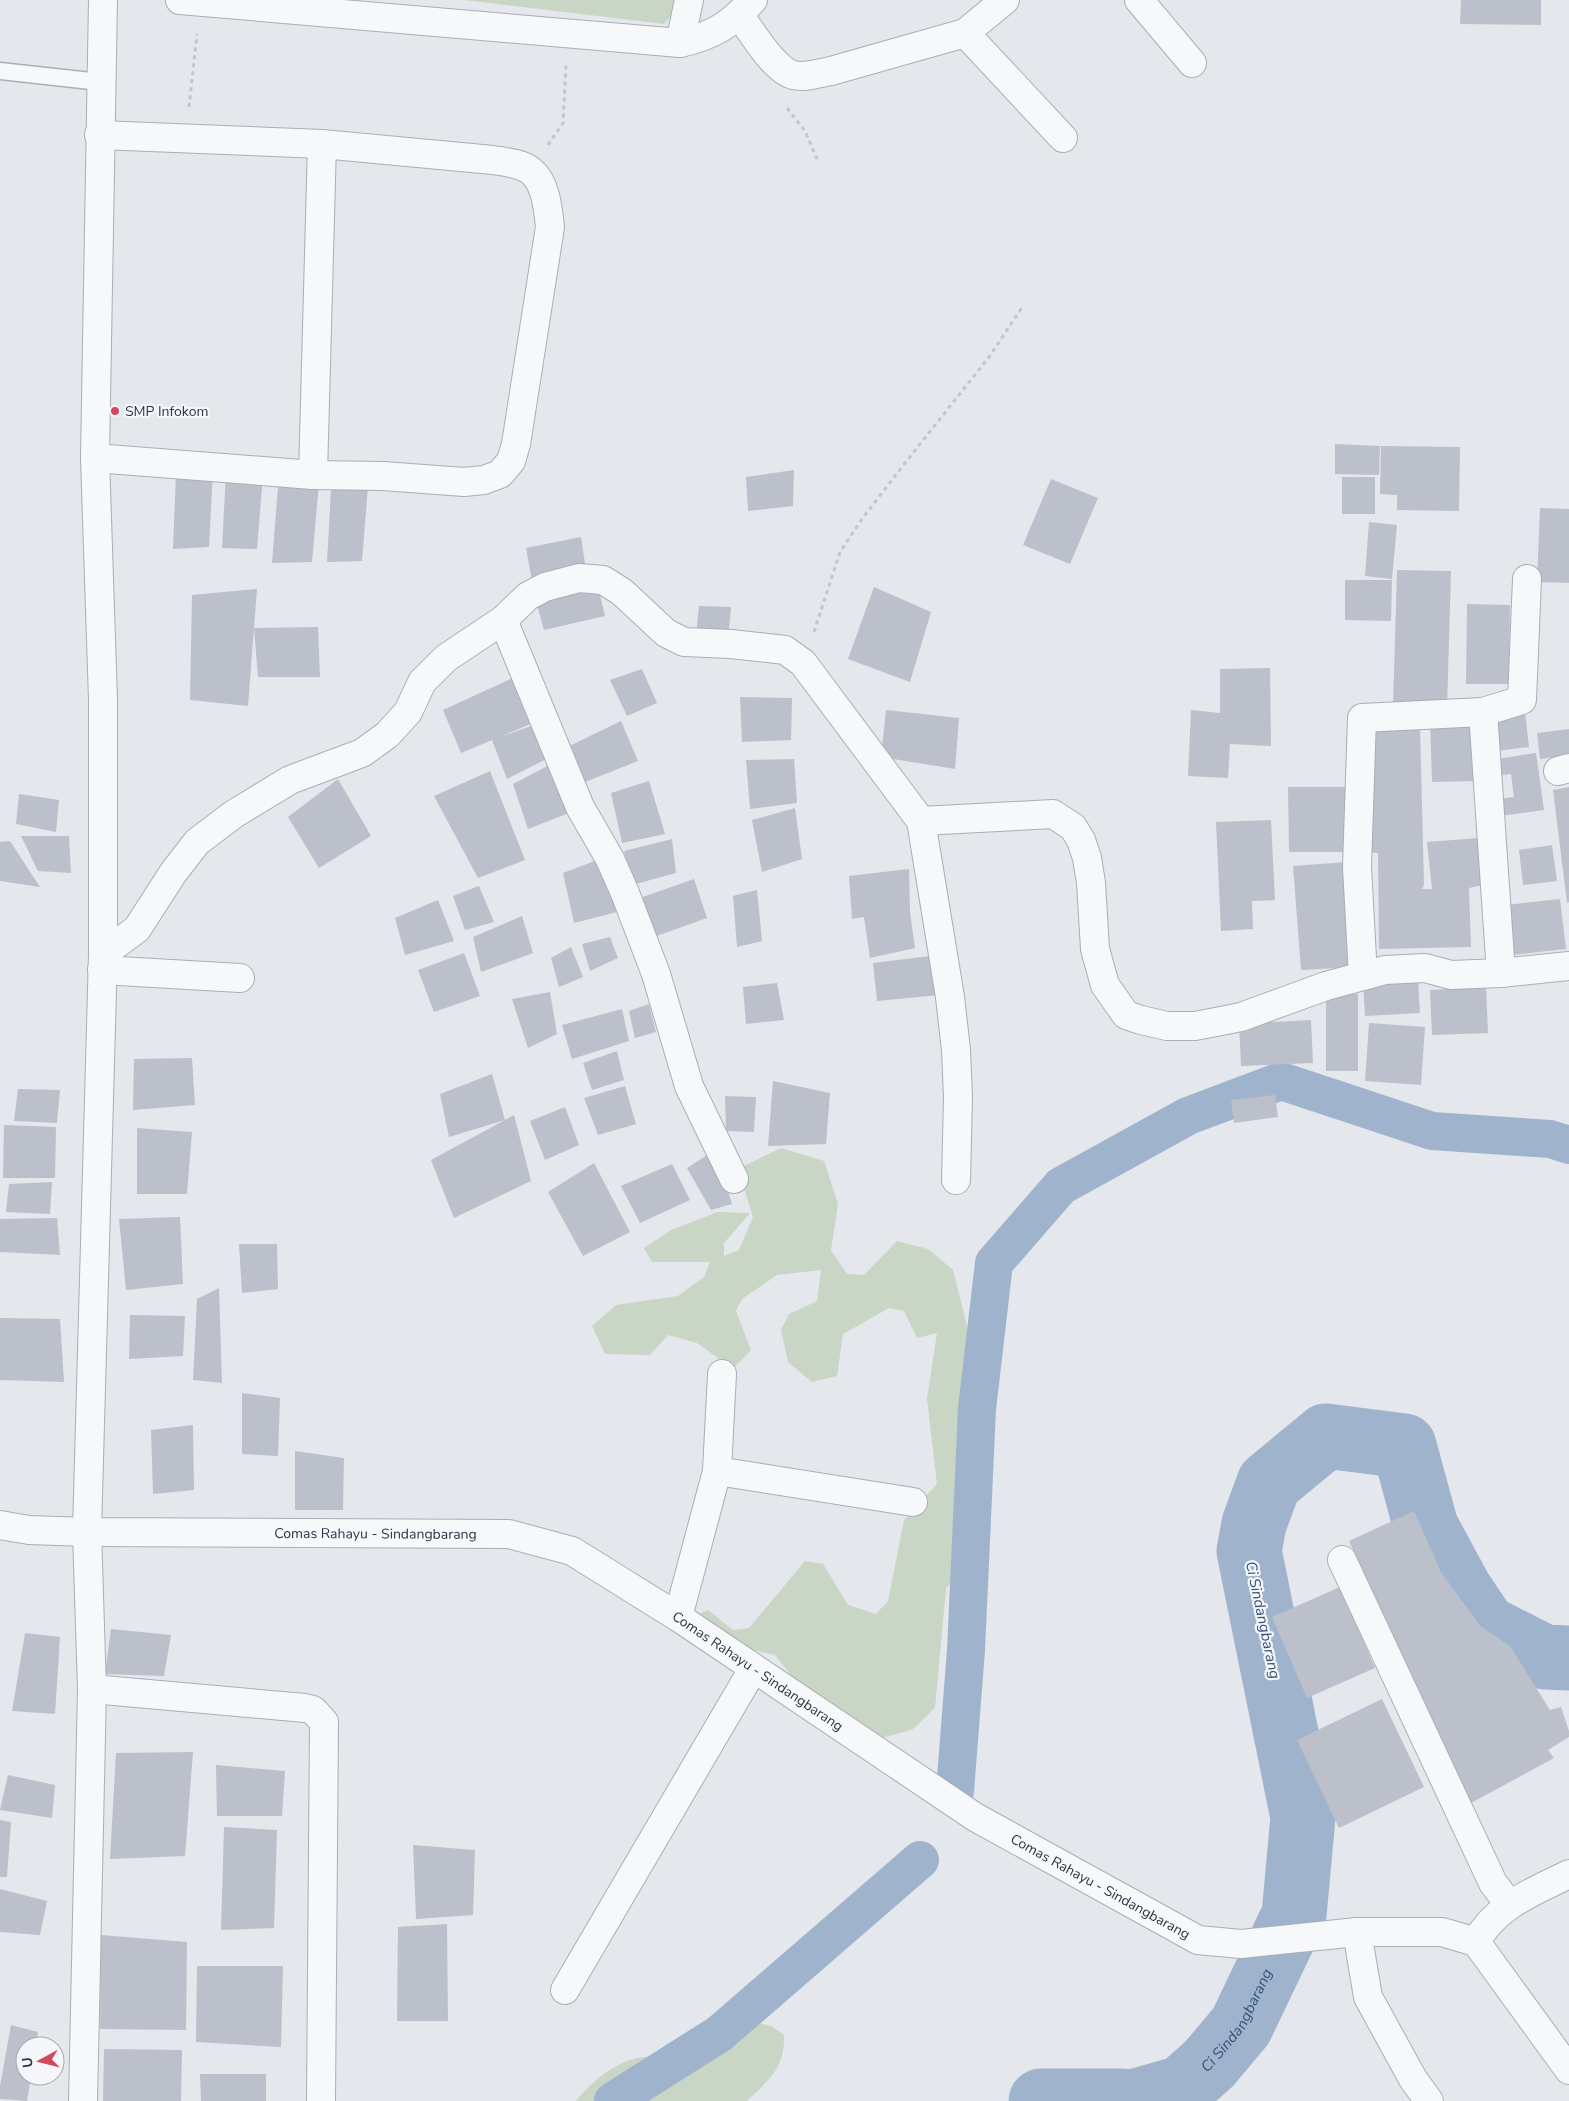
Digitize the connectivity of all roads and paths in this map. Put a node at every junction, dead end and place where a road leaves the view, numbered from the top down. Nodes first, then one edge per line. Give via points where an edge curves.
1 (103, 0) edge
2 (689, 0) edge
3 (1004, 0) edge
4 (1139, 0) edge
5 (190, 1) edge
6 (746, 7) edge
7 (568, 32) junction
8 (965, 33) junction
9 (680, 43) junction
10 (1192, 64) dead end
11 (0, 71) edge
12 (100, 82) junction
13 (99, 135) junction
14 (186, 137) junction
15 (1062, 138) dead end
16 (322, 144) junction
17 (531, 171) junction
18 (1023, 306) dead end
19 (95, 458) junction
20 (313, 475) junction
21 (1527, 579) dead end
22 (503, 620) junction
23 (804, 663) junction
24 (1483, 712) junction
25 (921, 821) junction
26 (102, 962) junction
27 (1569, 966) edge
28 (1501, 973) junction
29 (1363, 976) junction
30 (240, 978) dead end
31 (734, 1179) dead end
32 (956, 1180) dead end
33 (722, 1374) dead end
34 (718, 1471) junction
35 (913, 1502) dead end
36 (0, 1524) edge
37 (87, 1532) junction
38 (1342, 1560) dead end
39 (678, 1617) junction
40 (753, 1669) junction
41 (92, 1689) junction
42 (1569, 1874) edge
43 (1508, 1904) junction
44 (1357, 1932) junction
45 (1476, 1942) junction
46 (565, 1990) dead end
47 (1569, 2070) edge
48 (83, 2101) edge
49 (321, 2101) edge
50 (1429, 2101) edge

1 - 12 street
2 - 9 street
3 - 8 street
4 - 10 street
5 - 7 street
5 - 14 path
6 - 8 street via 774,61 792,75 831,71
6 - 9 street via 719,31
7 - 9 street
7 - 17 path via 563,123
8 - 15 street
11 - 12 lane
12 - 13 street
13 - 14 street
13 - 19 street
14 - 16 street
16 - 17 street via 493,160 516,164
16 - 20 street
17 - 20 street via 547,203 550,227 511,461 500,474 464,482
18 - 23 path via 989,357 899,470 840,552
19 - 20 street
19 - 26 street via 103,700
21 - 24 street via 1522,700
22 - 23 street via 528,596 544,587 562,581 592,578 614,585 666,633 684,642 785,650
22 - 26 street via 446,658 422,682 408,712 387,735 362,753 290,780 234,814 197,842 172,873 137,929
22 - 31 street via 580,807 625,893 656,974 689,1086
23 - 25 street
24 - 28 street
24 - 29 street via 1362,718 1357,867
25 - 29 street via 1054,814 1073,827 1087,858 1095,948 1105,985 1126,1014 1141,1020 1167,1026 1221,1022
25 - 32 street via 956,1050
26 - 30 street
26 - 37 street
27 - 28 street
28 - 29 street via 1451,975 1425,968 1385,970
33 - 34 street
34 - 35 street
34 - 39 street
36 - 37 street, Comas Rahayu - Sindangbarang via 29,1530
37 - 39 street, Comas Rahayu - Sindangbarang via 509,1534 572,1551
37 - 41 street
38 - 43 street via 1493,1884
39 - 40 street, Comas Rahayu - Sindangbarang
40 - 44 street, Comas Rahayu - Sindangbarang via 975,1817 1198,1940 1241,1944
40 - 46 street
41 - 48 street
41 - 49 street via 305,1708 319,1715 324,1722
42 - 43 street
43 - 45 street via 1485,1925
44 - 45 street, Comas Rahayu - Sindangbarang via 1442,1932
44 - 50 street via 1368,1998
45 - 47 street

